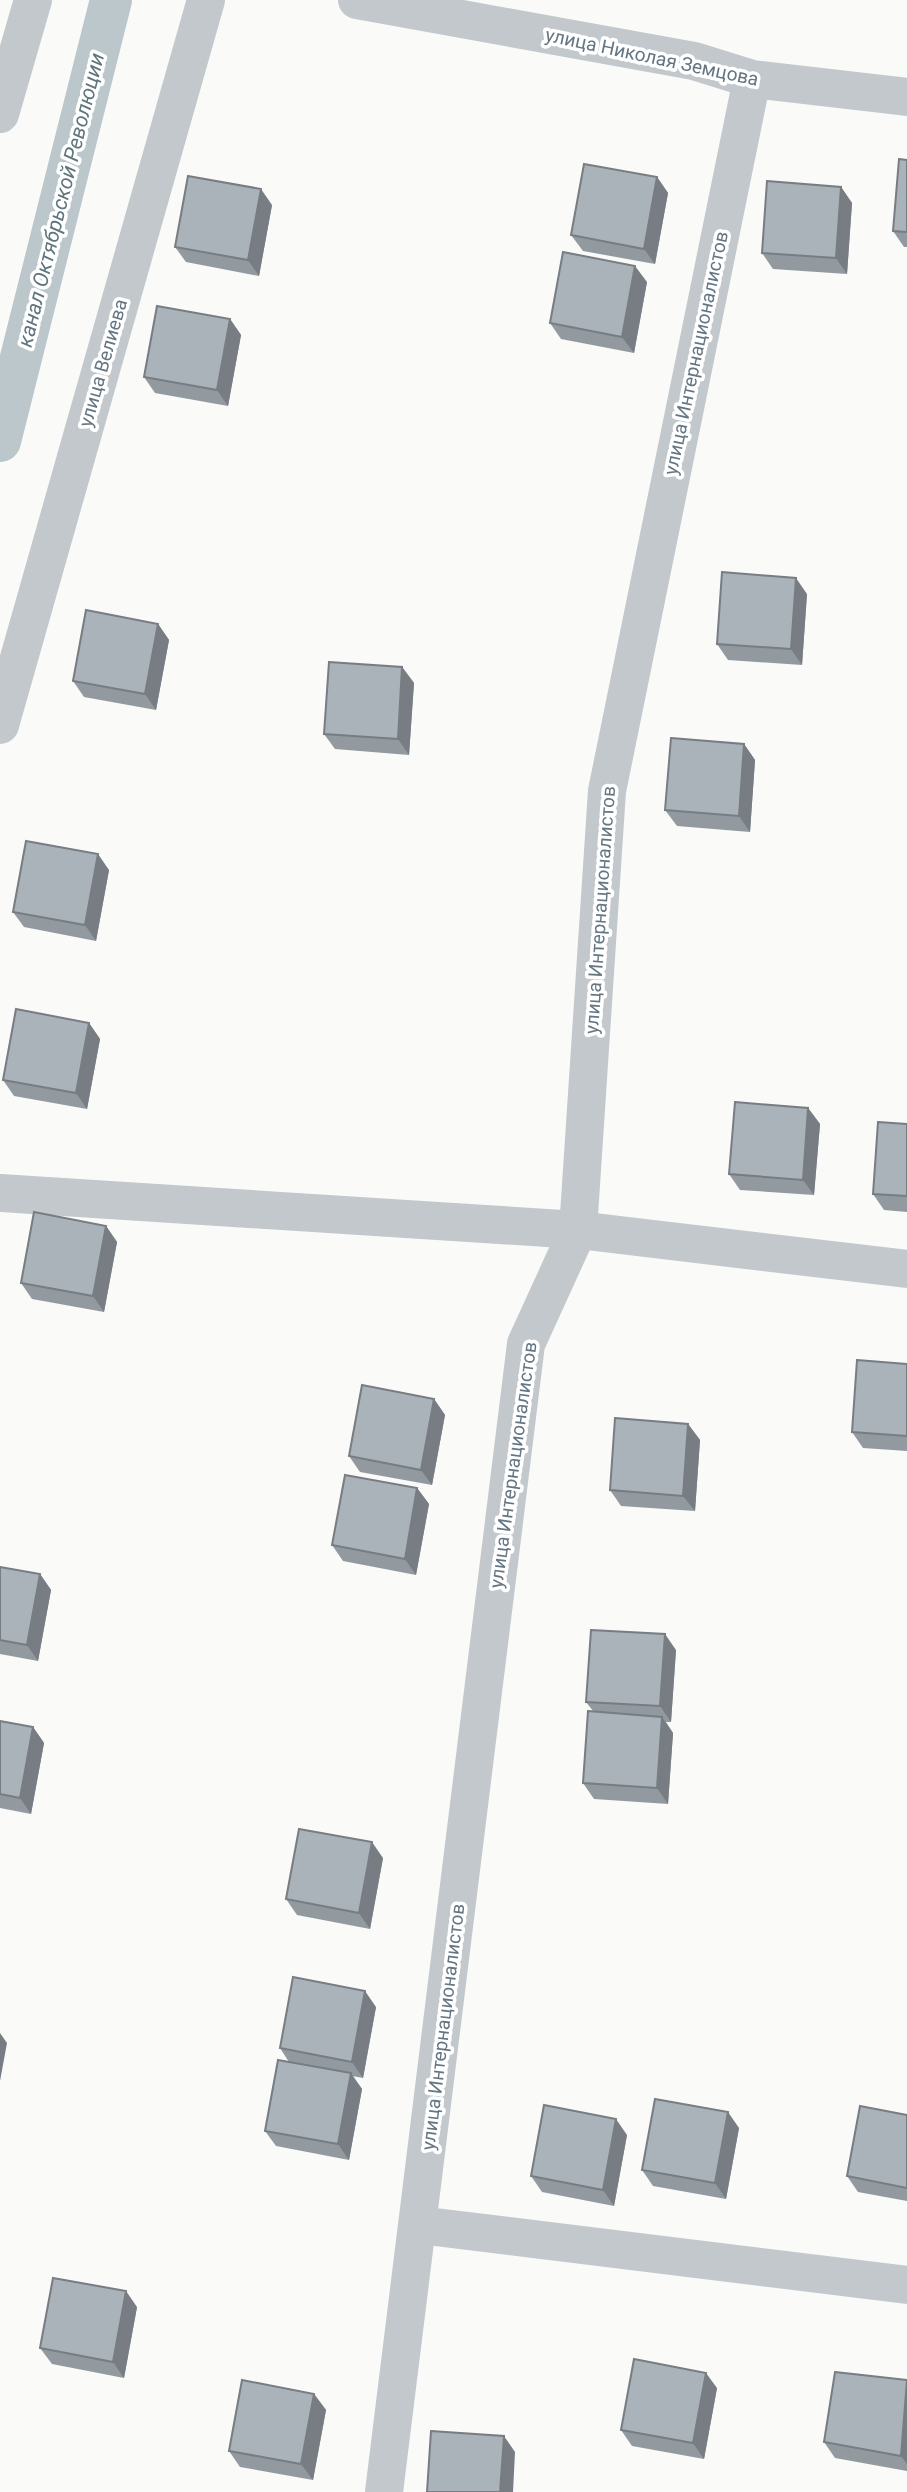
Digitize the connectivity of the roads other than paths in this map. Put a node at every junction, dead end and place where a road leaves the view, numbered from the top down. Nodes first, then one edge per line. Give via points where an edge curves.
1 (33, 0) edge
2 (206, 0) edge
3 (357, 0) edge
4 (752, 79) junction
5 (907, 97) edge
6 (1, 107) edge
7 (0, 725) edge
8 (0, 1193) edge
9 (578, 1230) junction
10 (907, 1269) edge
11 (419, 2225) junction
12 (907, 2285) edge
13 (384, 2492) edge

1 - 6 street
2 - 7 street, улица Велиева
3 - 4 street, улица Николая Земцова via 694,61
4 - 5 street, улица Николая Земцова
4 - 9 street, улица Интернационалистов via 607,791
8 - 9 street
9 - 10 street
9 - 11 street, улица Интернационалистов via 526,1344
11 - 12 street
11 - 13 street, улица Интернационалистов

